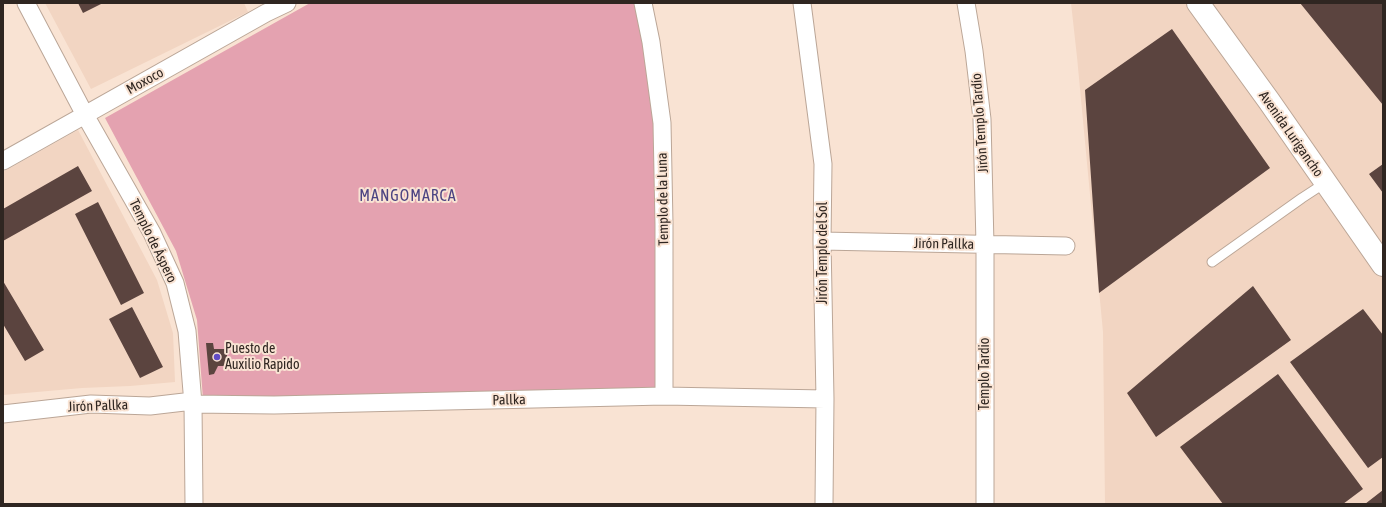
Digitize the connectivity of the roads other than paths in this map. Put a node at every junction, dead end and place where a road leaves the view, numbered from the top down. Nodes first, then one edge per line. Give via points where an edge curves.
1 (26, 3) edge
2 (287, 3) edge
3 (643, 3) edge
4 (802, 3) edge
5 (966, 3) edge
6 (1198, 3) edge
7 (264, 8) edge
8 (85, 115) junction
9 (3, 161) edge
10 (1326, 182) junction
11 (822, 241) junction
12 (985, 245) junction
13 (1066, 246) dead end
14 (1212, 262) dead end
15 (1383, 265) edge
16 (664, 396) junction
17 (825, 399) junction
18 (193, 403) junction
19 (3, 414) edge
20 (194, 504) edge
21 (824, 504) edge
22 (985, 504) edge

1 - 8 street, Templo de Áspero
2 - 7 street, Moxoco
3 - 16 street, Templo de la Luna via 662,123
4 - 11 street, Jirón Templo del Sol via 823,164
5 - 12 street, Jirón Templo Tardío via 982,119
6 - 10 main road, Avenida Lurigancho
7 - 8 street, Moxoco
8 - 9 street, Moxoco
8 - 18 street, Templo de Áspero via 152,233 175,283 187,331
10 - 14 lane
10 - 15 main road, Avenida Lurigancho
11 - 12 street, Jirón Pallka
11 - 17 street, Jirón Templo del Sol
12 - 13 street, Jirón Pallka
12 - 22 street, Templo Tardio
16 - 17 street, Pallka
16 - 18 street, Pallka via 274,405
17 - 21 street, Jirón Templo del Sol
18 - 19 street, Jirón Pallka via 150,406 91,404
18 - 20 street, Templo de Áspero

